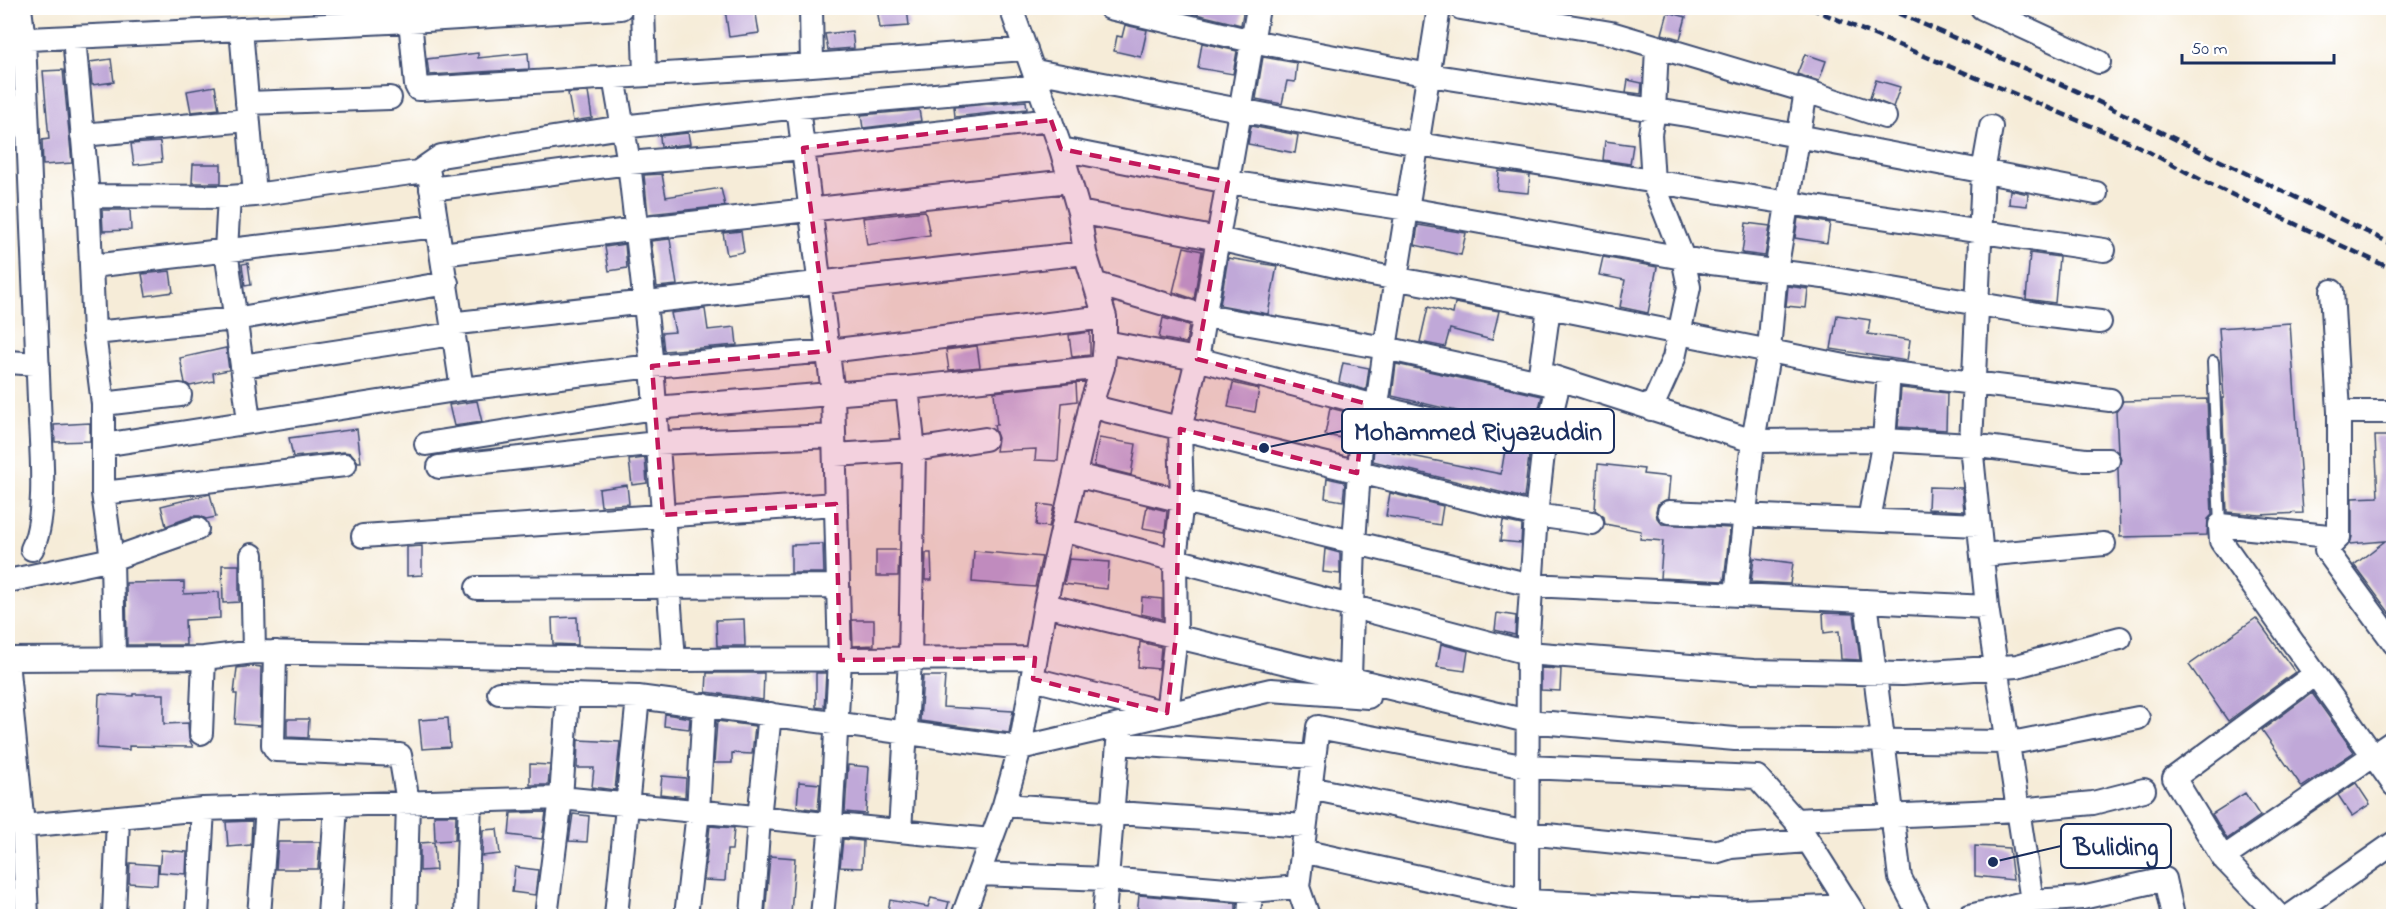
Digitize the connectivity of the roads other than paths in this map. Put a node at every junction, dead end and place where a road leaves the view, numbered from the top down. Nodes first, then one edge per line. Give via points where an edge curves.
1 (20, 8) edge
2 (621, 8) edge
3 (643, 8) edge
4 (811, 8) edge
5 (1011, 8) edge
6 (1110, 8) edge
7 (1258, 8) edge
8 (1439, 8) edge
9 (1461, 8) edge
10 (1982, 8) edge
11 (410, 14) edge
12 (2014, 14) edge
13 (241, 29) junction
14 (74, 37) junction
15 (16, 40) edge
16 (1252, 41) junction
17 (1657, 47) junction
18 (1026, 50) junction
19 (2099, 62) dead end
20 (812, 65) junction
21 (645, 75) junction
22 (1429, 75) junction
23 (614, 77) junction
24 (1037, 78) junction
25 (1806, 91) junction
26 (390, 98) dead end
27 (798, 107) junction
28 (1240, 110) junction
29 (1654, 111) junction
30 (247, 112) junction
31 (1885, 117) dead end
32 (1051, 120) junction
33 (622, 127) junction
34 (1991, 127) dead end
35 (82, 135) junction
36 (1799, 137) junction
37 (1418, 144) junction
38 (803, 148) junction
39 (1061, 149) junction
40 (629, 164) junction
41 (427, 165) junction
42 (1983, 172) junction
43 (1069, 181) junction
44 (1228, 182) junction
45 (1653, 182) junction
46 (431, 189) junction
47 (2096, 193) dead end
48 (255, 195) junction
49 (88, 196) junction
50 (230, 197) junction
51 (1788, 203) junction
52 (1408, 210) junction
53 (811, 211) junction
54 (1078, 212) junction
55 (437, 226) junction
56 (637, 229) junction
57 (1980, 232) junction
58 (1218, 239) junction
59 (226, 250) junction
60 (2104, 250) dead end
61 (1085, 253) junction
62 (442, 254) junction
63 (1683, 258) junction
64 (92, 266) junction
65 (1776, 272) junction
66 (1396, 278) junction
67 (820, 281) junction
68 (447, 283) junction
69 (1096, 284) junction
70 (2332, 291) dead end
71 (643, 302) junction
72 (1977, 304) junction
73 (1549, 307) junction
74 (1205, 316) junction
75 (1105, 317) junction
76 (235, 319) junction
77 (2100, 322) dead end
78 (453, 328) junction
79 (94, 333) junction
80 (1679, 333) junction
81 (1105, 342) junction
82 (1385, 348) junction
83 (1769, 350) junction
84 (829, 351) junction
85 (1197, 359) junction
86 (8, 362) edge
87 (2213, 362) dead end
88 (38, 364) junction
89 (242, 366) junction
90 (652, 366) junction
91 (1103, 367) junction
92 (1889, 372) junction
93 (1540, 373) junction
94 (1974, 382) junction
95 (1558, 386) junction
96 (907, 388) junction
97 (462, 389) junction
98 (833, 394) junction
99 (180, 395) dead end
100 (2110, 400) dead end
101 (103, 404) junction
102 (1091, 404) junction
103 (1370, 405) junction
104 (654, 408) junction
105 (1651, 409) junction
106 (2339, 412) junction
107 (2394, 412) edge
108 (249, 422) junction
109 (1180, 429) junction
110 (985, 439) dead end
111 (1884, 440) junction
112 (1753, 441) junction
113 (657, 443) junction
114 (426, 444) dead end
115 (1544, 444) junction
116 (103, 445) junction
117 (835, 445) junction
118 (1971, 445) junction
119 (914, 450) junction
120 (2108, 459) dead end
121 (345, 465) dead end
122 (439, 467) dead end
123 (1357, 472) junction
124 (1075, 475) junction
125 (103, 493) junction
126 (1182, 501) junction
127 (836, 504) junction
128 (1669, 512) dead end
129 (663, 515) junction
130 (1536, 515) junction
131 (1745, 516) junction
132 (1869, 520) junction
133 (1592, 523) dead end
134 (1979, 525) junction
135 (2220, 525) junction
136 (197, 528) dead end
137 (1062, 530) junction
138 (363, 536) dead end
139 (2338, 537) junction
140 (1353, 542) junction
141 (2104, 544) dead end
142 (32, 549) dead end
143 (252, 555) dead end
144 (1982, 555) junction
145 (112, 559) junction
146 (1175, 559) junction
147 (8, 581) edge
148 (668, 585) junction
149 (1531, 585) junction
150 (838, 586) junction
151 (477, 588) dead end
152 (1736, 595) junction
153 (1866, 602) junction
154 (1045, 605) junction
155 (1352, 606) junction
156 (1987, 607) junction
157 (1176, 636) junction
158 (2120, 638) dead end
159 (2394, 643) edge
160 (264, 652) junction
161 (1528, 653) junction
162 (114, 658) junction
163 (204, 658) junction
164 (8, 659) edge
165 (674, 660) junction
166 (840, 660) junction
167 (910, 660) junction
168 (1996, 667) junction
169 (1034, 668) junction
170 (8, 671) edge
171 (1874, 674) junction
172 (2315, 674) junction
173 (1350, 678) junction
174 (499, 693) dead end
175 (568, 695) junction
176 (638, 697) junction
177 (1368, 697) dead end
178 (704, 705) junction
179 (1167, 713) junction
180 (770, 714) junction
181 (2138, 718) dead end
182 (1527, 721) junction
183 (838, 724) junction
184 (201, 733) dead end
185 (906, 734) junction
186 (1735, 739) junction
187 (2394, 741) edge
188 (1885, 742) junction
189 (2008, 742) junction
190 (1020, 748) junction
191 (2373, 756) junction
192 (1314, 757) junction
193 (1527, 767) junction
194 (1756, 777) junction
195 (2394, 784) edge
196 (1310, 788) junction
197 (2144, 790) dead end
198 (561, 798) junction
199 (470, 801) junction
200 (408, 802) junction
201 (336, 805) junction
202 (628, 805) junction
203 (1004, 805) junction
204 (267, 807) junction
205 (203, 809) junction
206 (2018, 810) junction
207 (698, 812) junction
208 (1112, 812) junction
209 (1891, 816) junction
210 (118, 818) junction
211 (759, 818) junction
212 (1796, 820) junction
213 (831, 824) junction
214 (23, 826) junction
215 (1305, 826) junction
216 (900, 831) junction
217 (1527, 833) junction
218 (991, 840) junction
219 (1807, 841) junction
220 (2394, 843) edge
221 (1302, 851) junction
222 (2223, 858) junction
223 (979, 874) junction
224 (1106, 879) junction
225 (1298, 887) junction
226 (1251, 891) junction
227 (2032, 901) junction
228 (2084, 907) edge
229 (1527, 909) edge
230 (1852, 911) edge
231 (27, 916) edge
232 (114, 916) edge
233 (197, 916) edge
234 (259, 916) edge
235 (329, 916) edge
236 (405, 916) edge
237 (466, 916) edge
238 (546, 916) edge
239 (616, 916) edge
240 (686, 916) edge
241 (752, 916) edge
242 (822, 916) edge
243 (963, 916) edge
244 (1104, 916) edge
245 (1249, 916) edge
246 (1308, 916) edge
247 (1920, 916) edge
248 (1970, 916) edge
249 (2173, 916) edge
250 (2278, 916) edge
251 (2290, 916) edge

1 - 15 street
2 - 11 street
3 - 21 street
4 - 20 street
5 - 18 street
6 - 16 street
7 - 16 street
8 - 22 street
9 - 17 street via 1611,33
10 - 12 street
11 - 13 street
11 - 23 street via 418,89
12 - 19 street
13 - 14 street
13 - 30 street
14 - 15 street
14 - 35 street
15 - 88 street
16 - 22 street
16 - 28 street
17 - 25 street
17 - 29 street
18 - 20 street
18 - 24 street
20 - 21 street
21 - 23 street
22 - 29 street
22 - 37 street
23 - 33 street
24 - 27 street
24 - 28 street
24 - 32 street
25 - 31 street
25 - 36 street
26 - 30 street
27 - 33 street
27 - 38 street
28 - 37 street
28 - 44 street
29 - 36 street
29 - 45 street via 1650,135
30 - 35 street
30 - 48 street
32 - 38 street
32 - 39 street
33 - 40 street
33 - 41 street via 441,156
34 - 42 street
35 - 49 street
36 - 42 street
36 - 51 street
37 - 45 street
37 - 52 street
38 - 40 street
38 - 53 street
39 - 43 street
39 - 44 street
40 - 46 street
40 - 56 street
41 - 46 street
41 - 48 street via 418,172
42 - 47 street
42 - 57 street
43 - 53 street
43 - 54 street
44 - 52 street
44 - 58 street
45 - 51 street
45 - 63 street
46 - 55 street
48 - 50 street
49 - 50 street
49 - 64 street
50 - 59 street
51 - 57 street
51 - 65 street
52 - 63 street
52 - 66 street
53 - 56 street
53 - 67 street
54 - 58 street
54 - 61 street
55 - 59 street
55 - 62 street
56 - 62 street
56 - 71 street
57 - 60 street
57 - 72 street
58 - 66 street
58 - 74 street
59 - 64 street
59 - 76 street
61 - 67 street
61 - 69 street
62 - 68 street
63 - 65 street
63 - 80 street via 1689,287
64 - 79 street
65 - 72 street
65 - 83 street
66 - 73 street
66 - 82 street
67 - 71 street
67 - 84 street
68 - 76 street
68 - 78 street
69 - 74 street
69 - 75 street
70 - 106 street
71 - 78 street via 458,323
71 - 90 street
72 - 77 street
72 - 94 street
73 - 80 street
73 - 93 street
74 - 82 street
74 - 85 street
75 - 81 street
75 - 84 street
76 - 79 street
76 - 89 street
78 - 89 street via 446,335
78 - 97 street
79 - 101 street
80 - 83 street
80 - 105 street via 1674,358
81 - 85 street
81 - 91 street
82 - 95 street
82 - 103 street
83 - 92 street
83 - 112 street
84 - 90 street
84 - 98 street
85 - 103 street
85 - 109 street
86 - 88 street
87 - 135 lane
88 - 142 street via 41,488 38,536
89 - 108 street
90 - 97 street
90 - 104 street
91 - 96 street
91 - 102 street
92 - 94 street
92 - 111 street
93 - 95 street
93 - 105 street
94 - 100 street
94 - 118 street
95 - 115 street
96 - 98 street
96 - 119 street
97 - 108 street
98 - 104 street
98 - 117 street
99 - 101 street
101 - 116 street
102 - 109 street
102 - 124 street
103 - 115 street
103 - 123 street
104 - 113 street
104 - 114 street
105 - 112 street
106 - 107 street
106 - 139 street
108 - 116 street
109 - 123 street
109 - 126 street
110 - 119 street
111 - 112 street
111 - 118 street
111 - 132 street
112 - 131 street
113 - 117 street
113 - 122 street
113 - 129 street
115 - 130 street
116 - 125 street
117 - 119 street
117 - 127 street
118 - 120 street via 2085,460
118 - 134 street
119 - 167 street
121 - 125 street
123 - 130 street
123 - 140 street
124 - 126 street
124 - 137 street
125 - 145 street
126 - 140 street
126 - 146 street
127 - 129 street
127 - 150 street
128 - 131 street
129 - 138 street
129 - 148 street
130 - 133 street
130 - 149 street
131 - 132 street
131 - 152 street
132 - 134 street
134 - 144 street
135 - 139 street
135 - 172 street via 2221,541
136 - 145 street
137 - 146 street
137 - 154 street
139 - 159 street via 2326,550
140 - 149 street
140 - 155 street
141 - 144 street
143 - 160 street
144 - 156 street
145 - 147 street
145 - 162 street
146 - 155 street
146 - 157 street
148 - 150 street
148 - 151 street
148 - 165 street
149 - 152 street
149 - 161 street
150 - 166 street
152 - 153 street
153 - 156 street
153 - 171 street
154 - 157 street
154 - 169 street
155 - 161 street
155 - 173 street
156 - 168 street
157 - 173 street
157 - 179 street
158 - 168 street via 2017,666
160 - 163 street
160 - 165 street
160 - 200 street via 276,750 400,755
161 - 171 street via 1753,671
161 - 182 street
162 - 163 street
162 - 164 street
163 - 184 street
165 - 166 street
166 - 167 street
166 - 183 street
167 - 169 street
167 - 185 street
168 - 171 street
168 - 189 street
169 - 179 street
169 - 190 street
170 - 214 street
171 - 188 street
172 - 191 street
172 - 222 street via 2174,778
173 - 182 street
174 - 175 street
175 - 176 street
175 - 198 street
176 - 178 street
176 - 202 street
177 - 179 street via 1271,690
178 - 180 street
178 - 207 street
179 - 190 street
180 - 183 street
180 - 211 street
181 - 189 street
182 - 186 street
182 - 193 street
183 - 185 street
183 - 213 street
185 - 190 street
185 - 216 street
186 - 188 street
186 - 194 street
187 - 191 street
188 - 189 street
188 - 209 street
189 - 206 street
190 - 203 street
191 - 195 street
191 - 222 street
192 - 193 street via 1318,727
192 - 196 street
192 - 208 street via 1118,743
193 - 194 street
193 - 217 street
194 - 212 street
196 - 215 street
196 - 217 street
197 - 206 street via 2093,802
198 - 199 street
198 - 202 street
198 - 238 street
199 - 200 street
199 - 237 street
200 - 201 street
200 - 236 street
201 - 204 street
201 - 235 street
202 - 207 street
202 - 239 street
203 - 208 street
203 - 218 street
204 - 205 street
204 - 234 street
205 - 210 street
205 - 233 street
206 - 209 street
206 - 227 street
207 - 211 street
207 - 240 street
208 - 215 street
208 - 224 street
209 - 212 street
209 - 247 street via 1900,878
210 - 214 street
210 - 232 street
211 - 213 street
211 - 241 street
212 - 219 street
213 - 216 street
213 - 242 street
214 - 231 street
215 - 221 street
216 - 218 street
217 - 219 street via 1714,852
217 - 229 street
218 - 223 street
219 - 230 street
220 - 251 street
221 - 225 street
221 - 229 street
222 - 250 street
223 - 224 street
223 - 243 street
224 - 226 street
224 - 244 street
225 - 226 street
225 - 246 street
226 - 245 street
227 - 228 street
227 - 248 street
228 - 249 street via 2165,879
229 - 230 street

